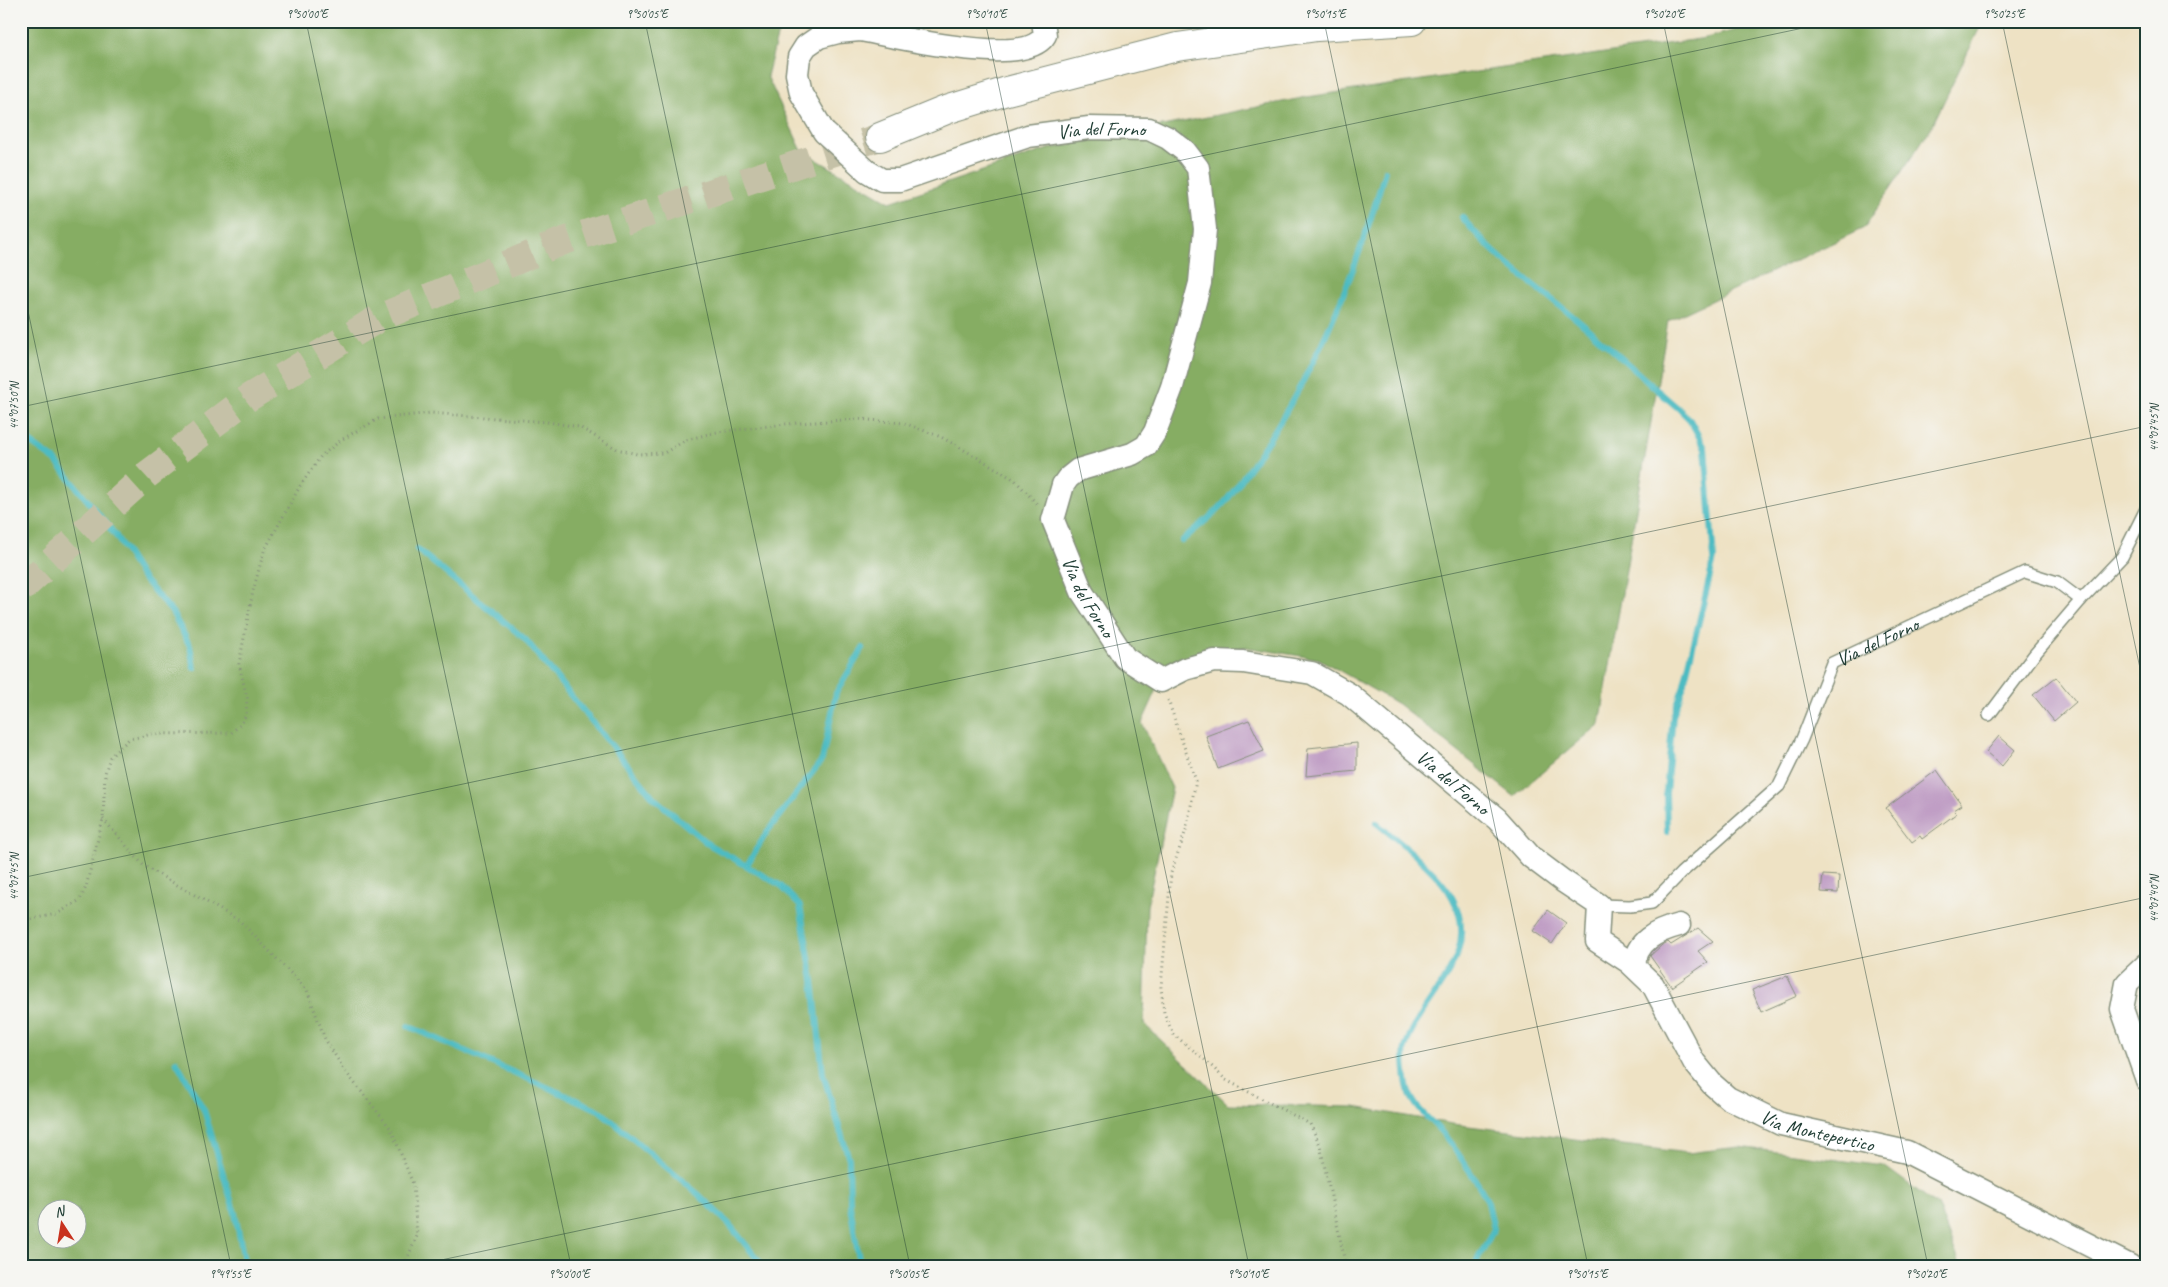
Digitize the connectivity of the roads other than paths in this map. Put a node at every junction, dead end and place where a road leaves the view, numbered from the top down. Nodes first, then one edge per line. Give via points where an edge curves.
1 (1043, 21) edge
2 (1412, 21) edge
3 (880, 137) tunnel mouth
4 (2147, 507) edge
5 (2080, 600) junction
6 (1989, 715) dead end
7 (1599, 905) junction
8 (1679, 925) dead end
9 (2147, 964) edge
10 (1634, 966) junction
11 (2147, 1080) edge
12 (2130, 1266) edge

1 - 7 street, Via del Forno via 1045,35 1036,45 998,52 860,30 838,32 820,36 806,46 799,57 798,74 801,93 824,132 866,171 882,180 900,180 1028,136 1089,128 1149,129 1185,151 1198,168 1205,229 1200,283 1172,387 1156,432 1146,446 1132,454 1078,470 1068,478 1053,520 1082,592 1125,658 1161,682 1185,669 1214,661 1243,662 1312,673 1349,694 1497,819 1532,857
2 - 3 highway via 1317,27 1177,47 1007,90
4 - 5 lane via 2122,557
5 - 6 lane
5 - 7 lane, Via del Forno via 2057,582 2025,572 1832,663 1802,739 1779,786 1680,873 1652,903
7 - 10 street, Via Montepertico via 1597,941
8 - 10 street via 1652,936 1635,953
9 - 11 street via 2127,983 2122,1009
10 - 12 street, Via Montepertico via 1653,985 1694,1062 1728,1098 1781,1124 1907,1152

